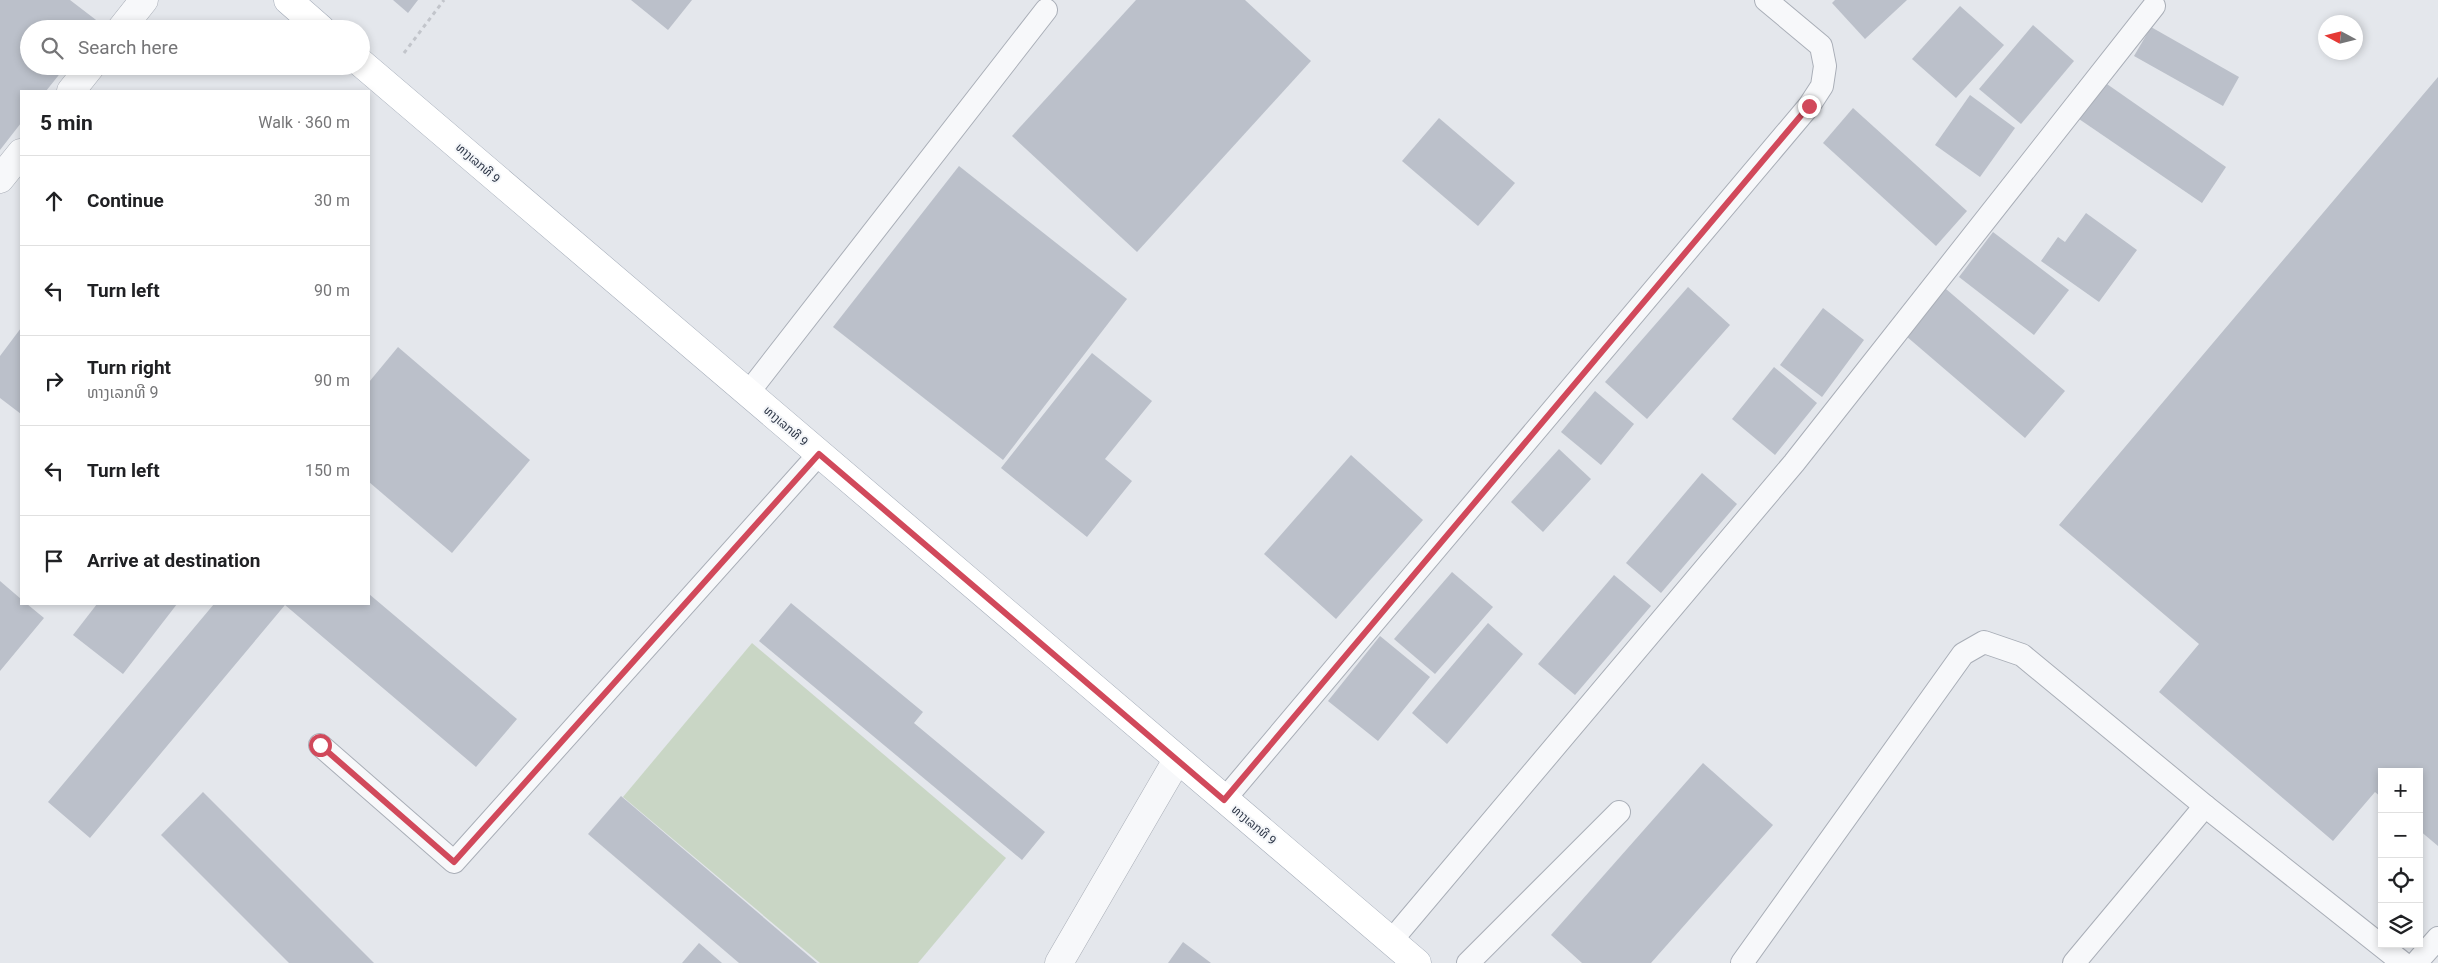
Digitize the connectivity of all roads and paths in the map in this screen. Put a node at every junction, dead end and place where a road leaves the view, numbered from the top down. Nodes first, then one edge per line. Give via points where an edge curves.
1 (144, 0) edge
2 (288, 0) edge
3 (444, 0) edge
4 (1766, 0) edge
5 (2154, 6) dead end
6 (1046, 10) dead end
7 (128, 20) edge
8 (311, 20) edge
9 (370, 71) edge
10 (84, 75) edge
11 (382, 81) junction
12 (72, 90) edge
13 (20, 154) edge
14 (0, 179) edge
15 (748, 393) junction
16 (819, 454) junction
17 (320, 745) dead end
18 (1177, 760) junction
19 (1224, 800) junction
20 (2205, 806) junction
21 (1619, 812) dead end
22 (2438, 938) edge
23 (1390, 941) junction
24 (1059, 963) edge
25 (1417, 963) edge
26 (1468, 963) edge
27 (1742, 963) edge
28 (2074, 963) edge
29 (2403, 963) edge
30 (2416, 963) edge

1 - 7 street
2 - 8 main road
3 - 11 path
4 - 19 lane via 1821,46 1822,86 1809,106
5 - 23 lane via 1794,463
6 - 15 lane
9 - 11 main road, ທາງເລກທີ 9
10 - 12 street
11 - 15 main road, ທາງເລກທີ 9
13 - 14 street
15 - 16 main road, ທາງເລກທີ 9
16 - 17 lane via 454,862
16 - 18 main road, ທາງເລກທີ 9
18 - 19 main road, ທາງເລກທີ 9
18 - 24 street
19 - 23 main road, ທາງເລກທີ 9
20 - 27 lane via 2022,655 1984,642 1963,654
20 - 28 lane
20 - 29 lane
21 - 26 lane
22 - 30 lane
23 - 25 main road, ທາງເລກທີ 9

